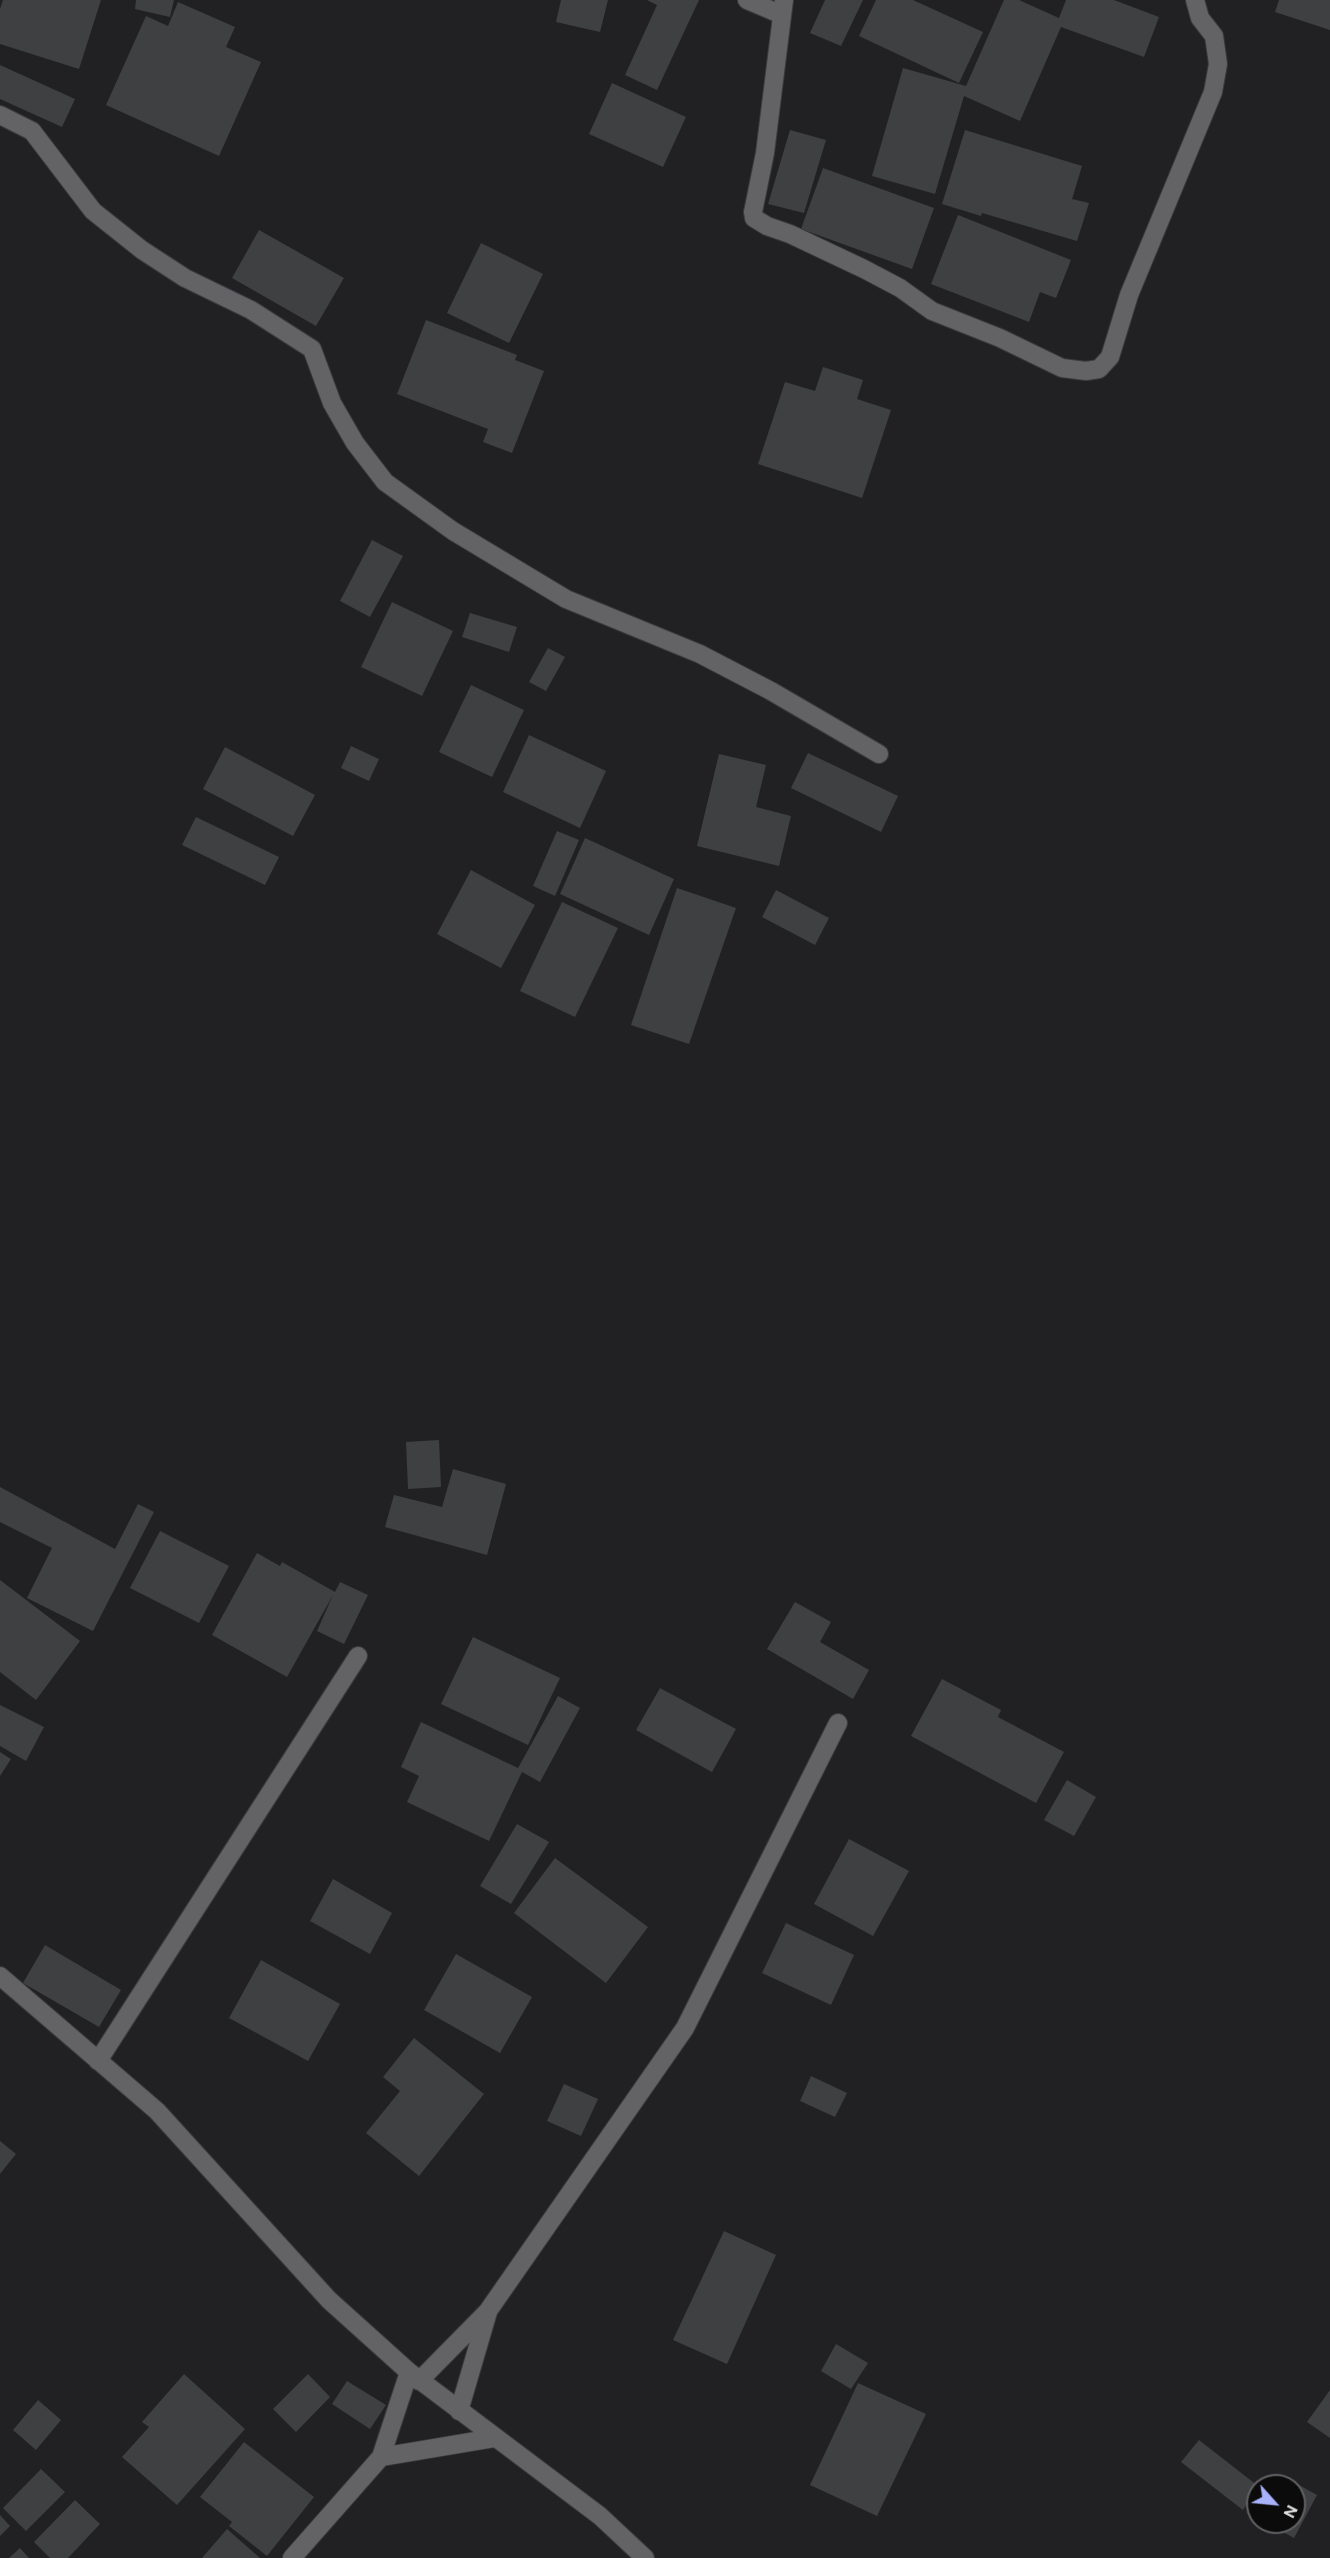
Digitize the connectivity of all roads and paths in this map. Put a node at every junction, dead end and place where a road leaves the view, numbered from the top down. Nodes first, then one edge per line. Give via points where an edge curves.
1 (747, 0) edge
2 (1195, 0) edge
3 (782, 7) edge
4 (0, 115) edge
5 (879, 754) dead end
6 (358, 1656) dead end
7 (838, 1723) dead end
8 (0, 1976) edge
9 (98, 2061) junction
10 (488, 2310) junction
11 (414, 2377) junction
12 (459, 2411) junction
13 (494, 2438) junction
14 (381, 2457) junction
15 (292, 2558) edge
16 (645, 2558) edge

1 - 3 street
2 - 3 street via 1200,18 1214,36 1218,64 1213,92 1129,295 1110,357 1099,369 1086,371 1062,368 932,311 864,269 754,218
4 - 5 street via 32,131 93,211 142,250 185,278 251,310 312,350 332,403 384,482 453,531 566,599 700,654
6 - 9 street
7 - 10 street via 685,2028
8 - 9 street
9 - 11 street via 157,2111 329,2300
10 - 11 street
10 - 12 street
11 - 12 street
11 - 14 street
12 - 13 street
13 - 14 street
13 - 16 street via 600,2516
14 - 15 street

